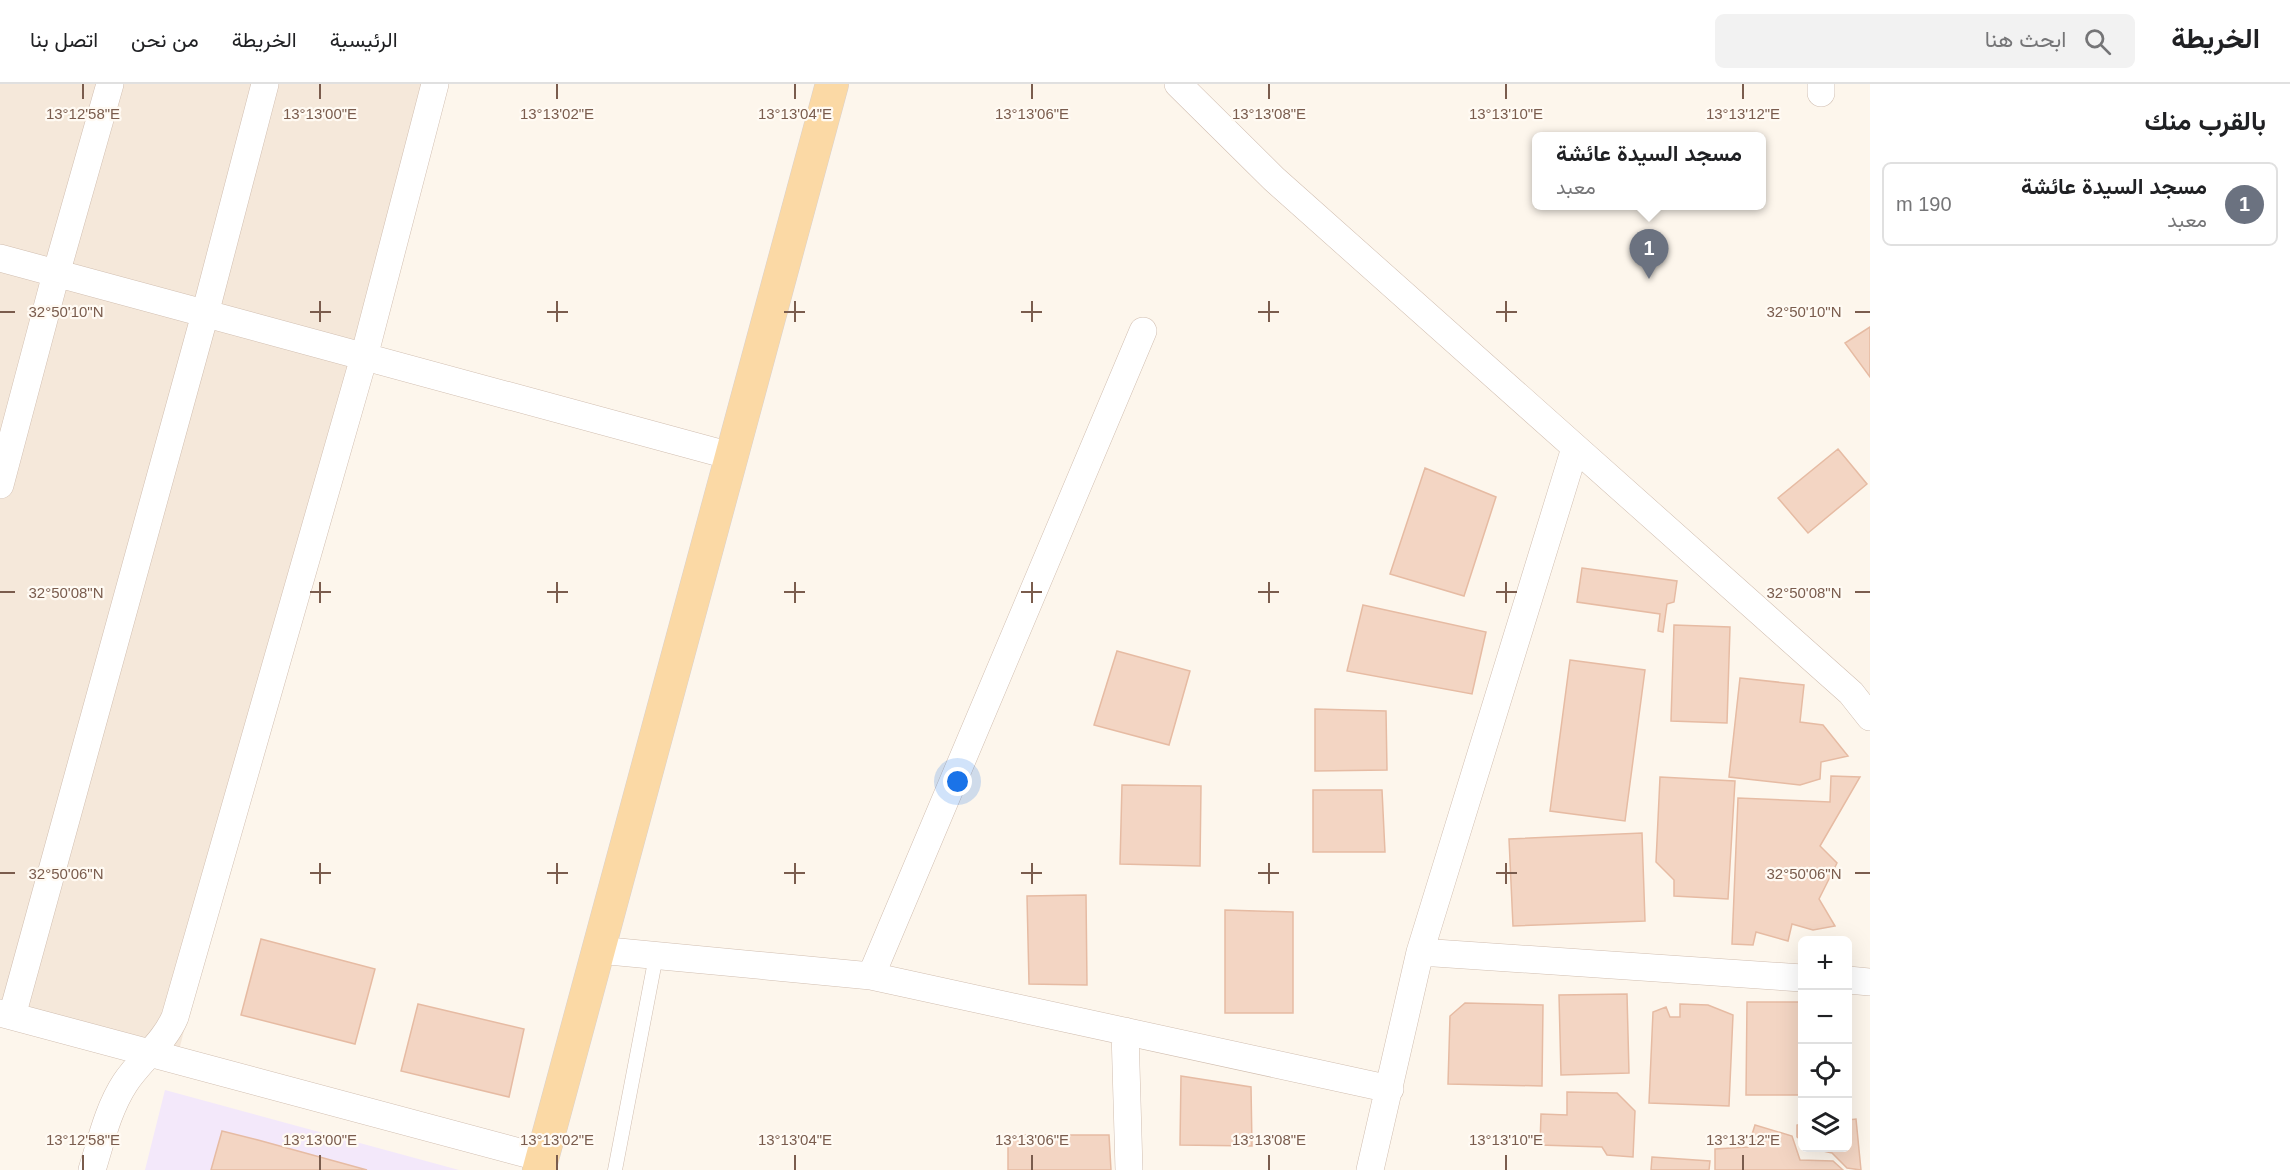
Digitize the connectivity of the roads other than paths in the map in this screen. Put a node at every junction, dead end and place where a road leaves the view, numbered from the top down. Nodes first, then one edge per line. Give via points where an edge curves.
1 (111, 84) edge
2 (265, 84) edge
3 (435, 84) edge
4 (832, 84) edge
5 (1178, 84) edge
6 (0, 258) edge
7 (56, 274) junction
8 (205, 314) junction
9 (1143, 331) dead end
10 (364, 357) junction
11 (1575, 448) junction
12 (731, 456) junction
13 (0, 486) edge
14 (1870, 717) edge
15 (598, 950) junction
16 (1420, 952) junction
17 (656, 956) junction
18 (871, 976) junction
19 (1798, 978) edge
20 (1852, 980) edge
21 (1870, 982) edge
22 (6, 1014) edge
23 (1125, 1031) junction
24 (150, 1053) junction
25 (1390, 1089) junction
26 (541, 1164) edge
27 (92, 1170) edge
28 (615, 1170) edge
29 (1129, 1170) edge
30 (1370, 1170) edge

1 - 7 street
2 - 8 street
3 - 10 street
4 - 12 main road
5 - 11 street via 1274,179
6 - 7 street
7 - 8 street
7 - 13 street
8 - 10 street
8 - 22 street
9 - 18 street
10 - 12 street
10 - 24 street via 175,1017
11 - 14 street via 1851,693
11 - 16 street
12 - 15 main road
15 - 17 street
15 - 26 main road
16 - 19 street
16 - 25 street
17 - 18 street
17 - 28 lane
18 - 23 street
20 - 21 street
22 - 24 street
23 - 25 street
23 - 29 street
24 - 26 street
24 - 27 street via 114,1104
25 - 30 street

